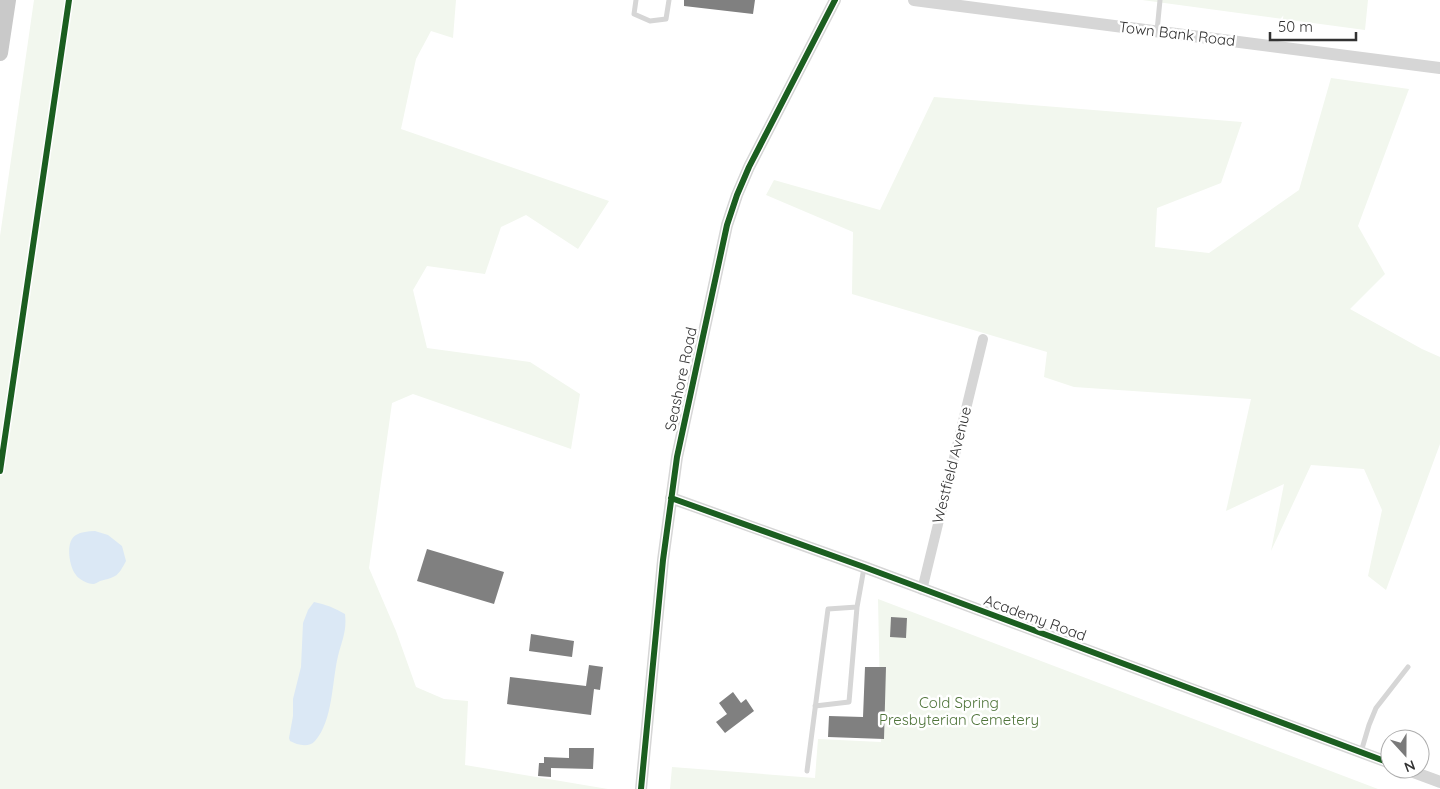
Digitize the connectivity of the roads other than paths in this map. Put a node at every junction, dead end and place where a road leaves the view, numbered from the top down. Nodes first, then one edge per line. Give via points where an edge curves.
1 (8, 0) edge
2 (636, 0) edge
3 (669, 0) edge
4 (835, 0) edge
5 (914, 0) edge
6 (1160, 0) edge
7 (1156, 31) junction
8 (0, 53) edge
9 (1440, 68) edge
10 (983, 340) dead end
11 (672, 498) junction
12 (864, 567) junction
13 (922, 590) junction
14 (857, 607) junction
15 (1408, 666) dead end
16 (815, 706) junction
17 (1360, 752) junction
18 (1380, 760) edge
19 (807, 771) dead end
20 (641, 789) edge

1 - 8 main road
2 - 3 lane via 634,14 650,20 666,19
4 - 11 street, Seashore Road via 749,167 727,225 677,457
5 - 7 street, Town Bank Road
6 - 7 lane
7 - 9 street, Town Bank Road
10 - 13 street, Westfield Avenue
11 - 12 street, Academy Road
11 - 20 street, Seashore Road
12 - 13 street, Academy Road
12 - 14 lane
13 - 17 street, Academy Road
14 - 16 lane via 828,609
14 - 16 lane via 849,702
15 - 17 lane via 1376,708
16 - 19 lane
17 - 18 street, Academy Road

